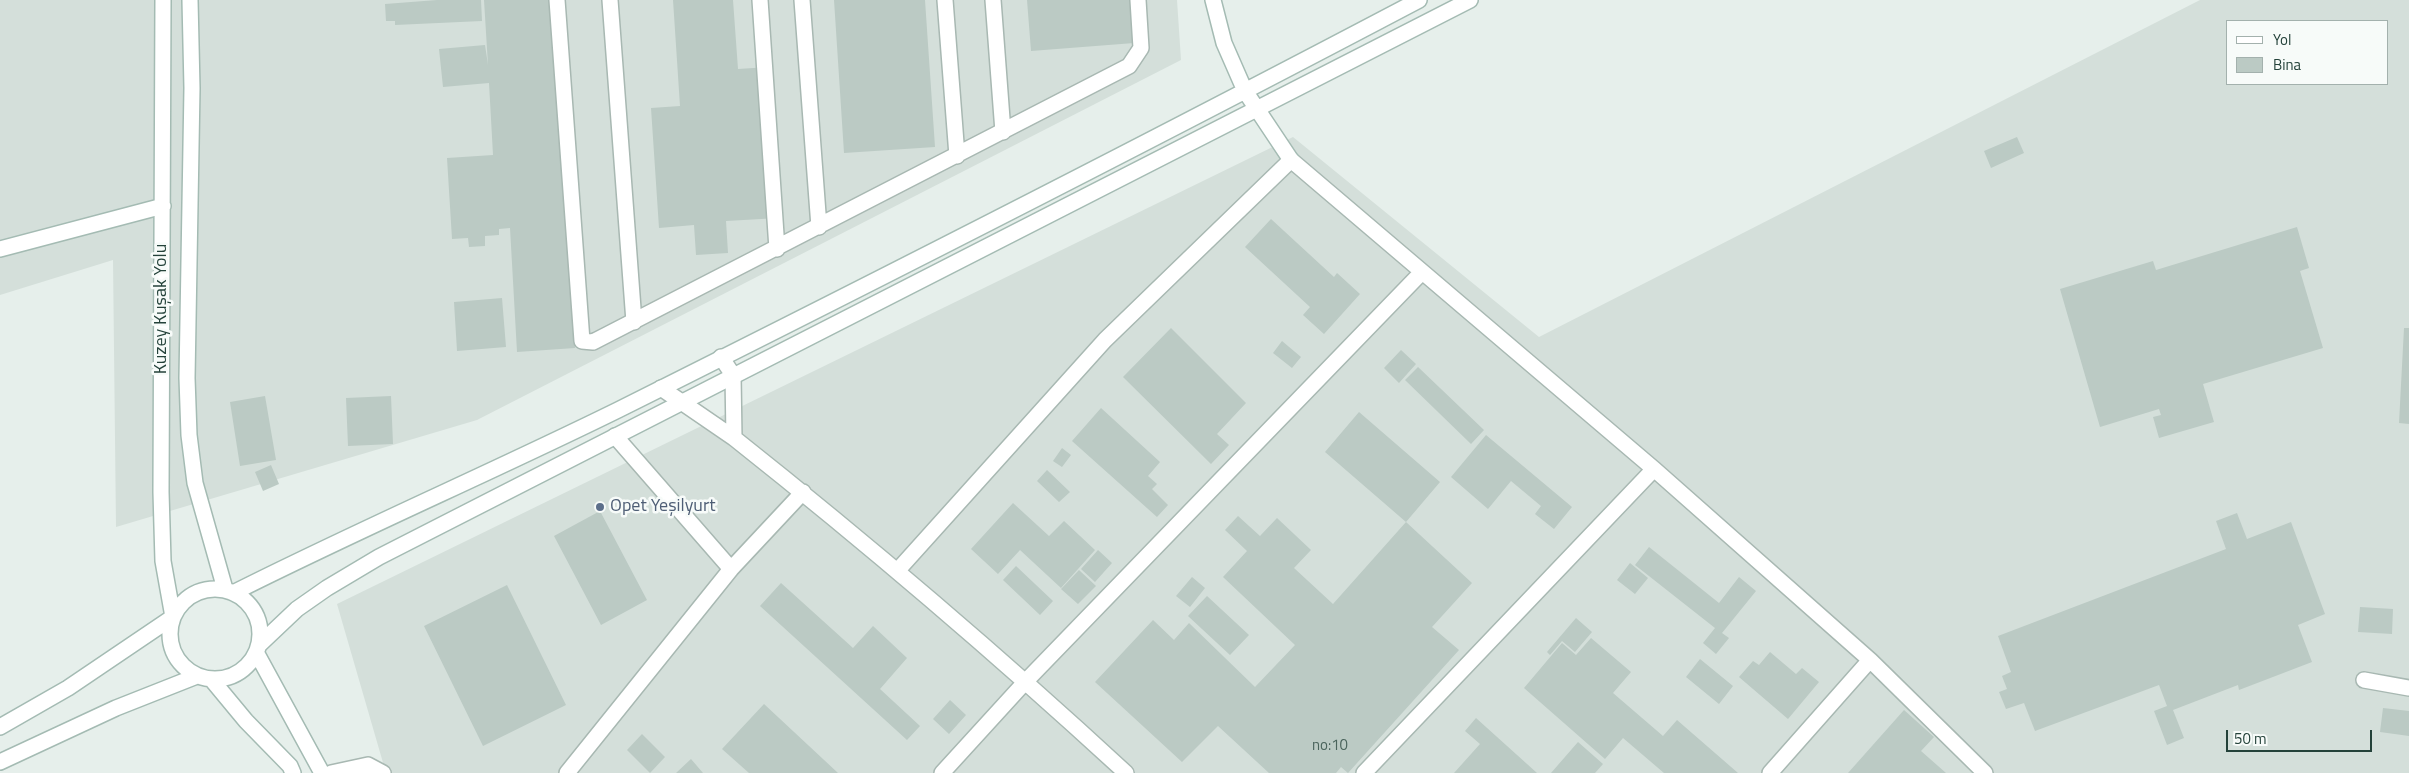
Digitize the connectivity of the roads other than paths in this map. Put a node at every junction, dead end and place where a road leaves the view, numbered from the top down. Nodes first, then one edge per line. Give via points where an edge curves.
1 (162, 0) edge
2 (190, 0) edge
3 (557, 0) edge
4 (610, 0) edge
5 (760, 0) edge
6 (802, 0) edge
7 (945, 0) edge
8 (993, 0) edge
9 (1138, 0) edge
10 (1213, 0) edge
11 (1418, 0) edge
12 (1470, 0) edge
13 (1245, 92) junction
14 (1256, 109) junction
15 (1003, 132) junction
16 (957, 156) junction
17 (1291, 160) junction
18 (163, 206) junction
19 (819, 227) junction
20 (0, 249) edge
21 (777, 249) junction
22 (1422, 272) junction
23 (634, 322) junction
24 (721, 357) junction
25 (733, 375) junction
26 (661, 388) junction
27 (680, 402) junction
28 (615, 436) junction
29 (734, 438) junction
30 (1654, 469) junction
31 (803, 492) junction
32 (731, 568) junction
33 (898, 570) junction
34 (229, 591) junction
35 (173, 617) junction
36 (258, 648) junction
37 (1870, 660) junction
38 (197, 676) junction
39 (212, 680) junction
40 (2364, 680) dead end
41 (1026, 681) junction
42 (2409, 688) edge
43 (0, 727) edge
44 (0, 762) edge
45 (293, 773) edge
46 (322, 773) edge
47 (331, 773) edge
48 (383, 773) edge
49 (567, 773) edge
50 (942, 773) edge
51 (1126, 773) edge
52 (1364, 773) edge
53 (1770, 773) edge
54 (1985, 773) edge

1 - 18 street, Kuzey Kuşak Yolu
2 - 34 street, Kuzey Kuşak Yolu via 189,435 195,483
3 - 23 street via 582,341 593,342
4 - 23 street
5 - 21 street
6 - 19 street
7 - 16 street
8 - 15 street
9 - 15 street via 1141,48 1129,66
10 - 13 street via 1224,43
11 - 13 street
12 - 14 street
13 - 14 street
13 - 24 street
14 - 17 street
14 - 25 street
15 - 16 street
16 - 19 street
17 - 22 street
17 - 33 street via 1106,340
18 - 20 street
18 - 35 street, Kuzey Kuşak Yolu via 161,492 163,561
19 - 21 street
21 - 23 street
22 - 30 street
22 - 41 street
24 - 25 street
24 - 26 street
25 - 27 street
25 - 29 street
26 - 27 street
26 - 34 street
27 - 28 street
27 - 29 street
28 - 32 street
28 - 36 street via 364,566 297,609
29 - 31 street
30 - 37 street
30 - 52 street
31 - 32 street
31 - 33 street
32 - 49 street
33 - 41 street
34 - 35 street via 211,588 196,592 184,600
34 - 36 street via 249,604 257,616 260,630
35 - 38 street via 170,640 174,655 184,668
35 - 43 street via 68,688
36 - 39 street via 242,671 228,678
36 - 46 street
37 - 53 street
37 - 54 street
38 - 39 street
38 - 44 street via 116,708
39 - 45 street
40 - 42 street
41 - 50 street
41 - 51 street
47 - 48 street via 368,765

